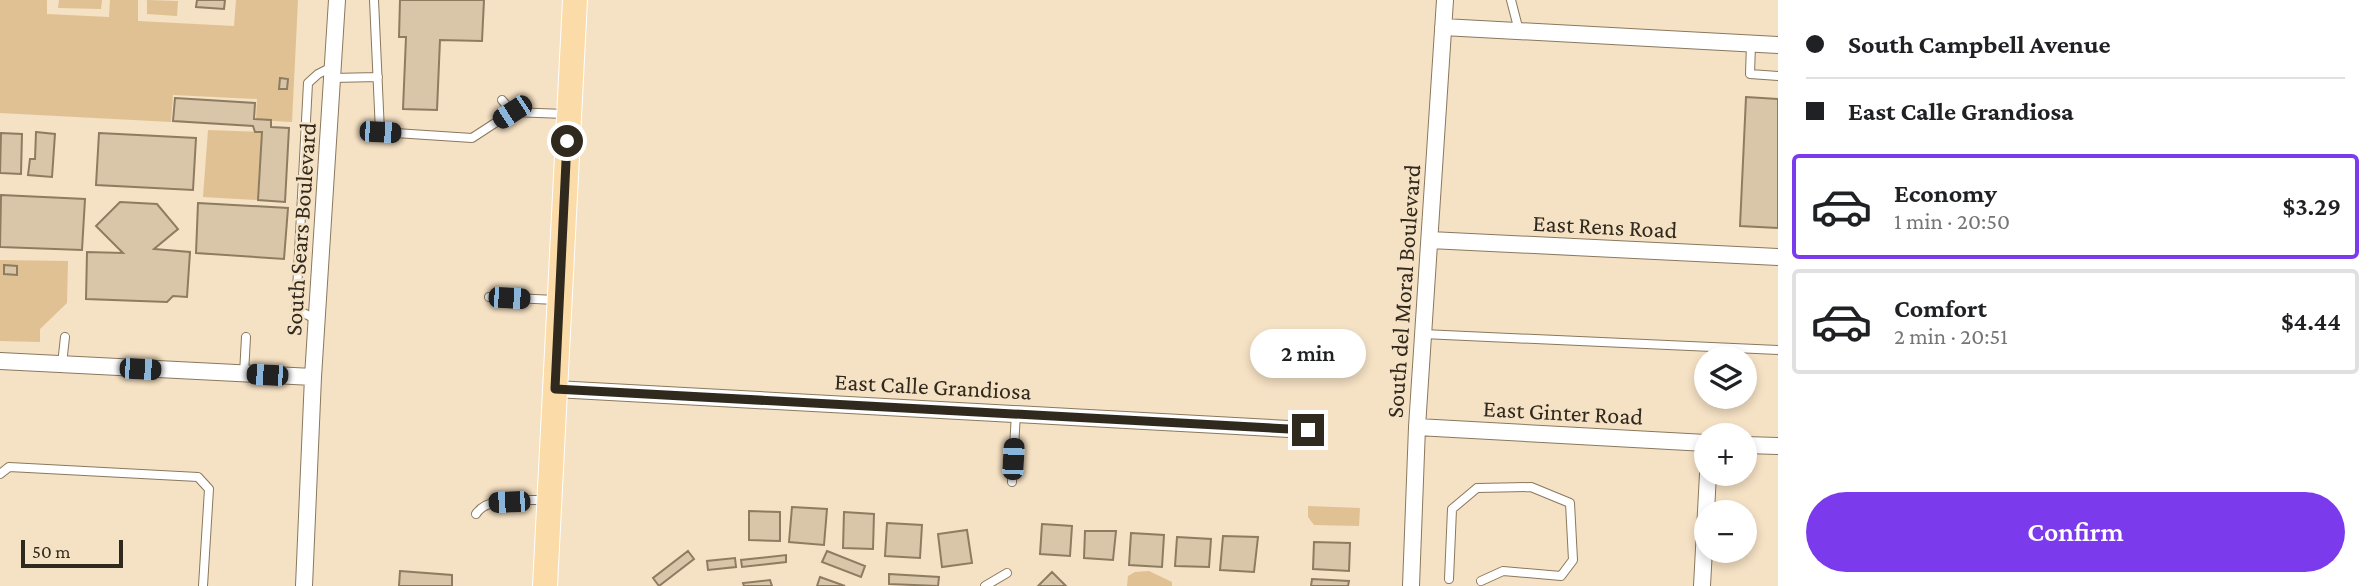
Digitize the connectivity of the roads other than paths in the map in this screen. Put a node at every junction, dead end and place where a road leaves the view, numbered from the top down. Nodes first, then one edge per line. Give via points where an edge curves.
1 (337, 0) edge
2 (374, 0) edge
3 (575, 0) edge
4 (1445, 0) edge
5 (1511, 0) edge
6 (1443, 27) junction
7 (1519, 31) junction
8 (1751, 44) junction
9 (1778, 45) edge
10 (332, 73) junction
11 (1778, 76) edge
12 (378, 77) junction
13 (502, 100) dead end
14 (512, 112) junction
15 (568, 114) junction
16 (1430, 240) junction
17 (1778, 257) edge
18 (489, 297) dead end
19 (559, 300) junction
20 (317, 320) junction
21 (1423, 334) junction
22 (65, 337) dead end
23 (246, 337) dead end
24 (1778, 350) edge
25 (0, 361) edge
26 (62, 365) junction
27 (244, 374) junction
28 (313, 377) junction
29 (555, 389) junction
30 (1016, 413) junction
31 (1417, 427) junction
32 (1308, 430) dead end
33 (1694, 442) edge
34 (1757, 445) edge
35 (1778, 446) edge
36 (0, 474) edge
37 (1012, 482) dead end
38 (1707, 486) edge
39 (549, 500) junction
40 (476, 514) dead end
41 (1007, 573) dead end
42 (1449, 579) dead end
43 (1481, 581) dead end
44 (203, 586) edge
45 (304, 586) edge
46 (545, 586) edge
47 (985, 586) edge
48 (1411, 586) edge
49 (1702, 586) edge

1 - 10 street, South Sears Boulevard
2 - 12 lane
3 - 15 main road
4 - 6 street, South del Moral Boulevard
5 - 7 lane
6 - 7 street
6 - 16 street, South del Moral Boulevard
7 - 8 street
8 - 9 street
8 - 11 lane via 1749,75
10 - 12 lane
10 - 20 street, South Sears Boulevard
10 - 20 lane via 318,74 308,85 296,309
12 - 14 lane via 380,132 472,138
13 - 14 lane
14 - 15 lane
15 - 19 main road
16 - 17 street, East Rens Road
16 - 21 street, South del Moral Boulevard
18 - 19 lane
19 - 29 main road
20 - 28 street, South Sears Boulevard
21 - 24 lane
21 - 31 street, South del Moral Boulevard
22 - 26 lane
23 - 27 lane
25 - 26 street
26 - 27 street
27 - 28 street
28 - 45 street, South Sears Boulevard
29 - 30 street, East Calle Grandiosa
29 - 39 main road
30 - 32 street, East Calle Grandiosa
30 - 37 lane
31 - 33 street, East Ginter Road
31 - 48 street, South del Moral Boulevard
34 - 35 street
36 - 44 lane via 9,467 198,478 209,489
38 - 49 street
39 - 40 lane via 492,502
39 - 46 main road
41 - 47 lane
42 - 43 lane via 1452,509 1477,488 1531,487 1570,503 1573,560 1562,576 1503,571

